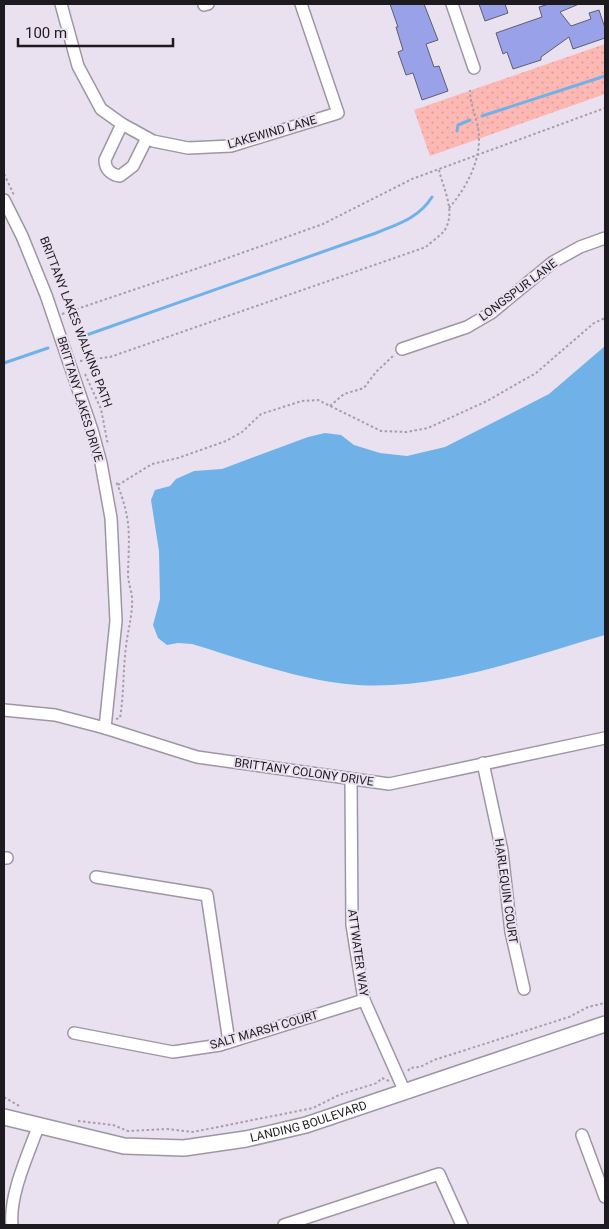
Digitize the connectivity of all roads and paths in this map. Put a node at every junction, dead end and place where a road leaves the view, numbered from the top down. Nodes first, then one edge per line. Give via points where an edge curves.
1 (60, 4) edge
2 (301, 4) edge
3 (452, 4) edge
4 (474, 68) dead end
5 (470, 90) dead end
6 (605, 108) edge
7 (122, 124) junction
8 (147, 138) junction
9 (478, 155) junction
10 (439, 169) junction
11 (4, 174) edge
12 (9, 198) edge
13 (449, 209) junction
14 (605, 238) edge
15 (60, 307) dead end
16 (62, 314) junction
17 (605, 318) edge
18 (65, 322) dead end
19 (402, 349) joint
20 (76, 354) dead end
21 (80, 361) junction
22 (330, 406) junction
23 (110, 453) dead end
24 (115, 479) dead end
25 (118, 486) junction
26 (106, 493) junction
27 (4, 710) edge
28 (105, 722) junction
29 (605, 738) edge
30 (483, 763) junction
31 (351, 778) junction
32 (96, 877) dead end
33 (524, 989) dead end
34 (364, 1000) junction
35 (605, 1003) edge
36 (605, 1024) edge
37 (74, 1033) dead end
38 (229, 1042) junction
39 (401, 1084) junction
40 (4, 1096) edge
41 (28, 1112) dead end
42 (4, 1117) edge
43 (72, 1121) dead end
44 (38, 1126) junction
45 (582, 1135) dead end
46 (605, 1197) edge
47 (9, 1220) edge
48 (284, 1225) edge
49 (462, 1225) edge

1 - 7 street, LAKEWIND LANE via 78,66 101,109
2 - 8 street, LAKEWIND LANE via 338,113 231,146 188,148
3 - 4 street
5 - 9 path via 472,110 478,125
6 - 9 path
7 - 8 street, LAKEWIND LANE
7 - 8 street via 105,160 112,174 120,176 130,170
9 - 10 path
9 - 13 path via 462,194
10 - 13 path
10 - 16 path via 385,191 323,224
11 - 12 path
12 - 26 street, BRITTANY LAKES DRIVE via 92,430
13 - 21 path via 444,230 426,246 110,357
14 - 19 street, LONGSPUR LANE via 553,262 491,313 467,327
15 - 16 path, BRITTANY LAKES WALKING PATH
16 - 18 path, BRITTANY LAKES WALKING PATH
17 - 22 path via 588,328 536,373 488,401 428,428 407,432 382,431
19 - 22 path via 364,388 344,394
20 - 21 path, BRITTANY LAKES WALKING PATH
21 - 23 path, BRITTANY LAKES WALKING PATH via 101,408
22 - 25 path via 311,399 273,409 261,414 242,432 226,441 152,464
24 - 25 path
25 - 26 path
25 - 28 path via 127,508 130,533 131,618 120,718
26 - 28 street, BRITTANY LAKES DRIVE via 111,518 116,621
27 - 28 street, BRITTANY COLONY DRIVE
28 - 31 street, BRITTANY COLONY DRIVE via 197,757
29 - 30 street, BRITTANY COLONY DRIVE
30 - 31 street, BRITTANY COLONY DRIVE via 388,784
30 - 33 street, HARLEQUIN COURT via 502,851 511,932
31 - 34 street, ATTWATER WAY via 352,925
32 - 38 street via 207,895
34 - 38 street, SALT MARSH COURT
34 - 39 street, ATTWATER WAY
35 - 39 path via 410,1068
36 - 39 street, LANDING BOULEVARD
37 - 38 street, SALT MARSH COURT via 173,1052
39 - 43 path via 382,1078 377,1083 339,1094 313,1108 194,1132 167,1129 128,1132 113,1125
39 - 44 street, LANDING BOULEVARD via 306,1125 246,1139 184,1148 124,1146
40 - 41 path
42 - 44 street, LANDING BOULEVARD
44 - 47 street
45 - 46 street
48 - 49 street via 439,1174

